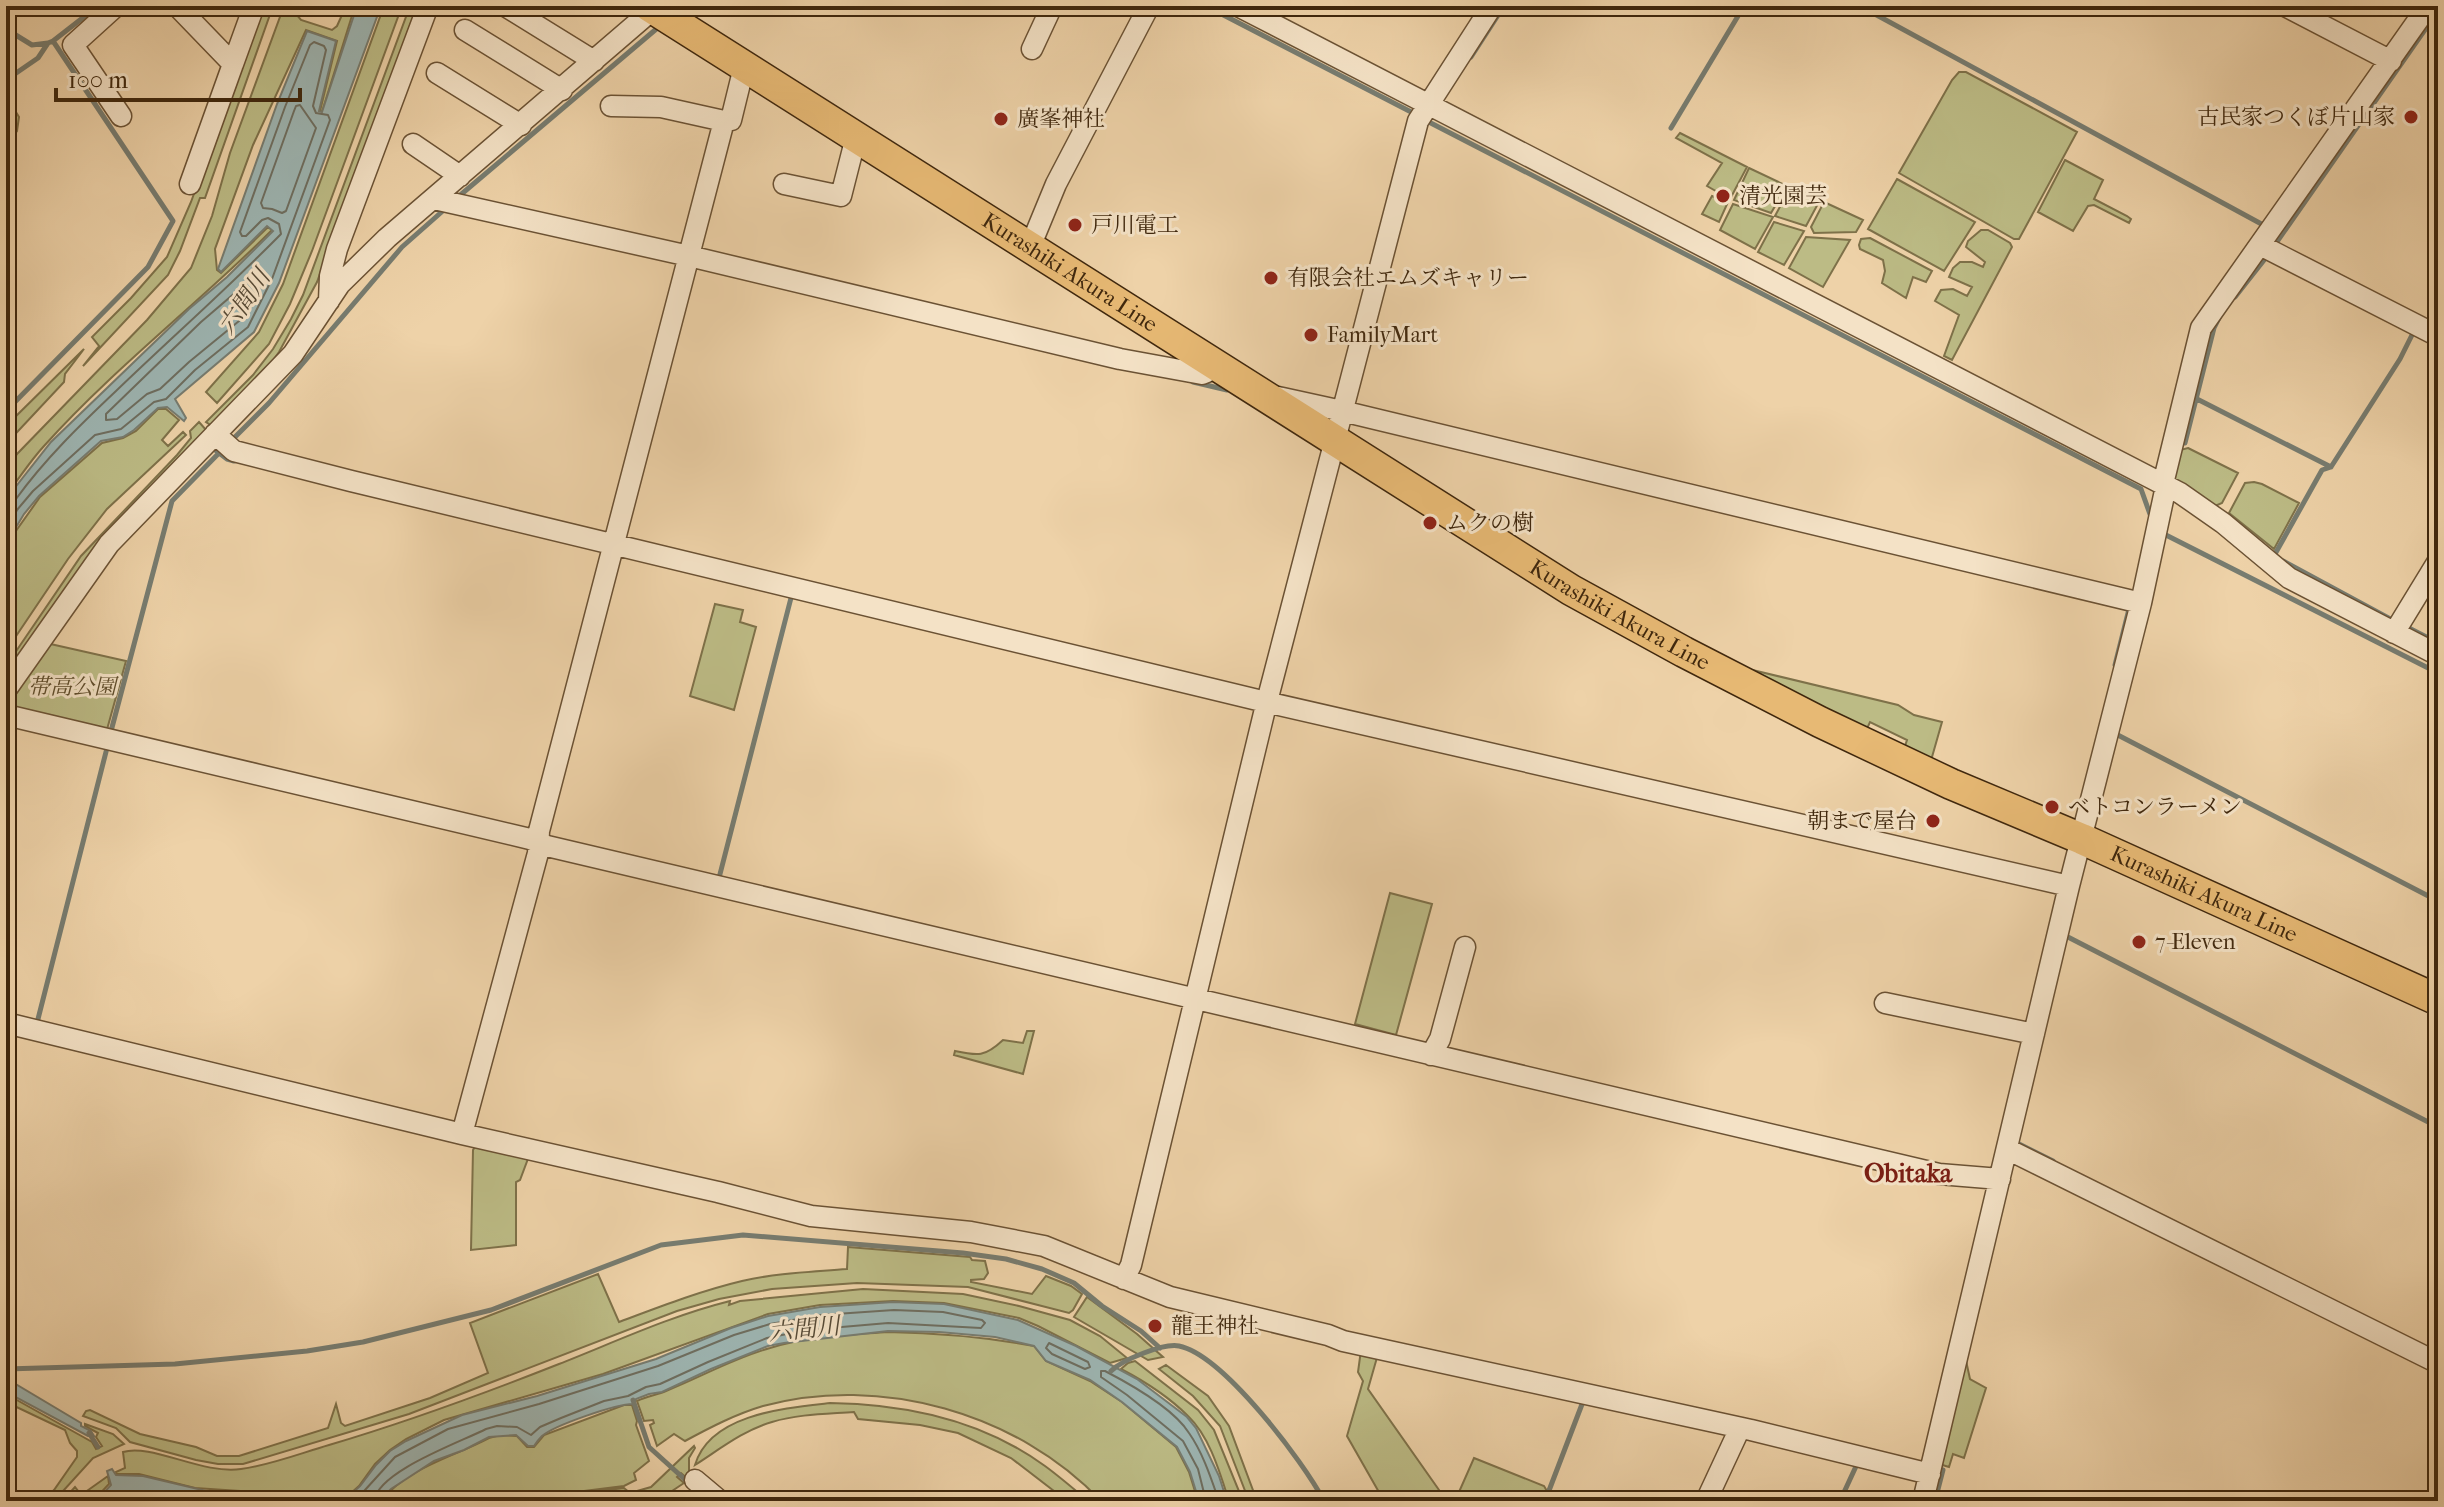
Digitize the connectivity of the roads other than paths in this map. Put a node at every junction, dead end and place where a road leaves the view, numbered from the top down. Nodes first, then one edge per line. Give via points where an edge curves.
1 (116, 6) edge
2 (177, 6) edge
3 (254, 6) edge
4 (428, 6) edge
5 (505, 6) edge
6 (1052, 6) edge
7 (1149, 6) edge
8 (1238, 6) edge
9 (1492, 6) edge
10 (2285, 6) edge
11 (659, 11) edge
12 (2431, 16) edge
13 (465, 30) dead end
14 (1032, 49) dead end
15 (594, 61) junction
16 (2391, 61) junction
17 (233, 64) junction
18 (744, 67) junction
19 (437, 73) dead end
20 (562, 90) junction
21 (611, 106) dead end
22 (1422, 113) junction
23 (121, 116) dead end
24 (724, 121) junction
25 (521, 125) junction
26 (856, 137) junction
27 (413, 144) dead end
28 (460, 176) junction
29 (190, 184) dead end
30 (784, 184) dead end
31 (446, 202) junction
32 (2269, 241) junction
33 (1030, 247) junction
34 (688, 261) junction
35 (329, 301) junction
36 (2438, 336) edge
37 (1212, 363) junction
38 (1339, 423) junction
39 (223, 441) junction
40 (2164, 485) junction
41 (612, 548) junction
42 (2438, 561) edge
43 (2135, 601) junction
44 (2397, 627) junction
45 (2438, 655) edge
46 (6, 690) edge
47 (1266, 705) junction
48 (6, 715) edge
49 (2082, 839) junction
50 (539, 843) junction
51 (2063, 884) junction
52 (1465, 947) dead end
53 (1197, 993) junction
54 (2438, 1000) edge
55 (1885, 1003) dead end
56 (6, 1023) edge
57 (2034, 1034) junction
58 (1434, 1051) junction
59 (464, 1128) junction
60 (2007, 1149) junction
61 (1995, 1178) junction
62 (1127, 1272) junction
63 (2438, 1363) edge
64 (1740, 1428) junction
65 (1926, 1470) junction
66 (695, 1480) dead end
67 (720, 1501) edge
68 (1706, 1501) edge
69 (1923, 1501) edge

1 - 23 street via 73,45
2 - 17 street
3 - 17 street
4 - 35 street via 337,249
5 - 15 street
6 - 14 street
7 - 33 street via 1056,184
8 - 22 street
9 - 22 street
10 - 16 street
11 - 15 street
11 - 18 main road, Kurashiki Akura Line
12 - 16 street
13 - 20 street
15 - 20 street
16 - 32 street
17 - 29 street
18 - 24 street via 731,120
18 - 26 main road, Kurashiki Akura Line
19 - 25 street
20 - 25 street
21 - 24 street via 661,107
22 - 38 street
22 - 40 street
24 - 34 street
25 - 28 street
26 - 30 street via 841,196
26 - 33 main road, Kurashiki Akura Line
27 - 28 street
28 - 31 street
31 - 34 street
31 - 35 street via 387,238
32 - 36 street
32 - 40 street via 2201,328
33 - 37 main road, Kurashiki Akura Line
34 - 37 street via 1190,373 1205,374
34 - 41 street
35 - 39 street
37 - 38 main road, Kurashiki Akura Line via 1263,396
38 - 43 street
38 - 47 street
38 - 49 main road, Kurashiki Akura Line via 1571,590 1820,722
39 - 41 street via 312,471
39 - 46 street via 109,544
40 - 43 street via 2157,531
40 - 44 street via 2202,506 2289,578
41 - 47 street
41 - 50 street
42 - 44 street
43 - 49 street
44 - 45 street
47 - 51 street
47 - 53 street
48 - 50 street
49 - 51 street
49 - 54 main road, Kurashiki Akura Line
50 - 53 street
50 - 59 street
51 - 57 street
52 - 58 street
53 - 58 street
53 - 62 street
55 - 57 street
56 - 59 street
57 - 60 street
58 - 61 street via 1939,1174
59 - 62 street via 800,1214 1010,1238
60 - 61 street
60 - 63 street
61 - 65 street
62 - 64 street via 1170,1297 1343,1341
64 - 65 street
64 - 68 street
65 - 69 street
66 - 67 street

